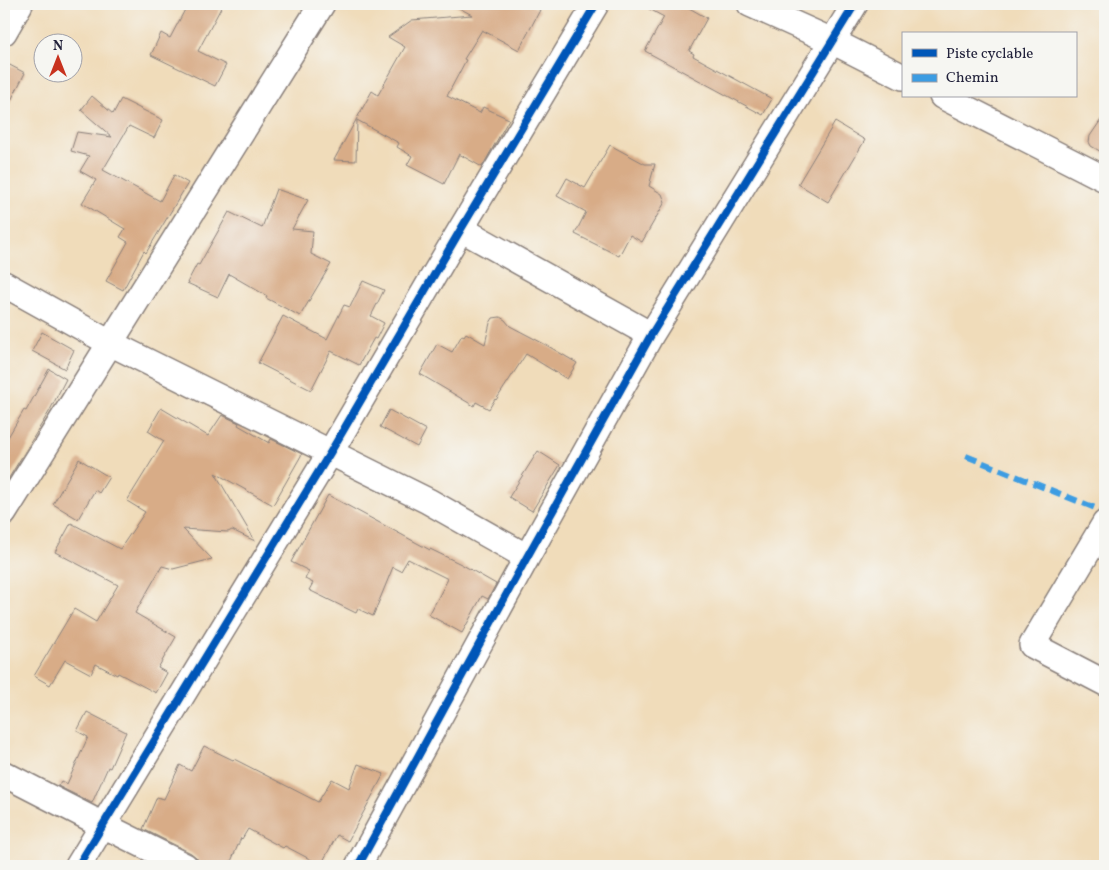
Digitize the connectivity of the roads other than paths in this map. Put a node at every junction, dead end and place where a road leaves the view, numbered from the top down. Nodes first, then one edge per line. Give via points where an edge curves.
1 (20, 4) edge
2 (322, 4) edge
3 (596, 4) edge
4 (750, 4) edge
5 (855, 4) edge
6 (4, 32) edge
7 (832, 41) junction
8 (902, 76) edge
9 (946, 98) edge
10 (1105, 179) edge
11 (461, 229) junction
12 (4, 284) edge
13 (651, 335) junction
14 (110, 343) junction
15 (330, 453) junction
16 (4, 513) edge
17 (1105, 523) edge
18 (527, 557) junction
19 (1105, 683) edge
20 (4, 774) edge
21 (103, 825) junction
22 (78, 866) edge
23 (185, 866) edge
24 (358, 866) edge

1 - 6 street
2 - 14 street
3 - 11 street
4 - 7 street
5 - 7 street
7 - 8 street
7 - 13 street
9 - 10 street
11 - 13 street
11 - 15 street
12 - 14 street
13 - 18 street
14 - 15 street
14 - 16 street
15 - 18 street via 428,501
15 - 21 street
17 - 19 street via 1032,646
18 - 24 street
20 - 21 street
21 - 22 street
21 - 23 street

